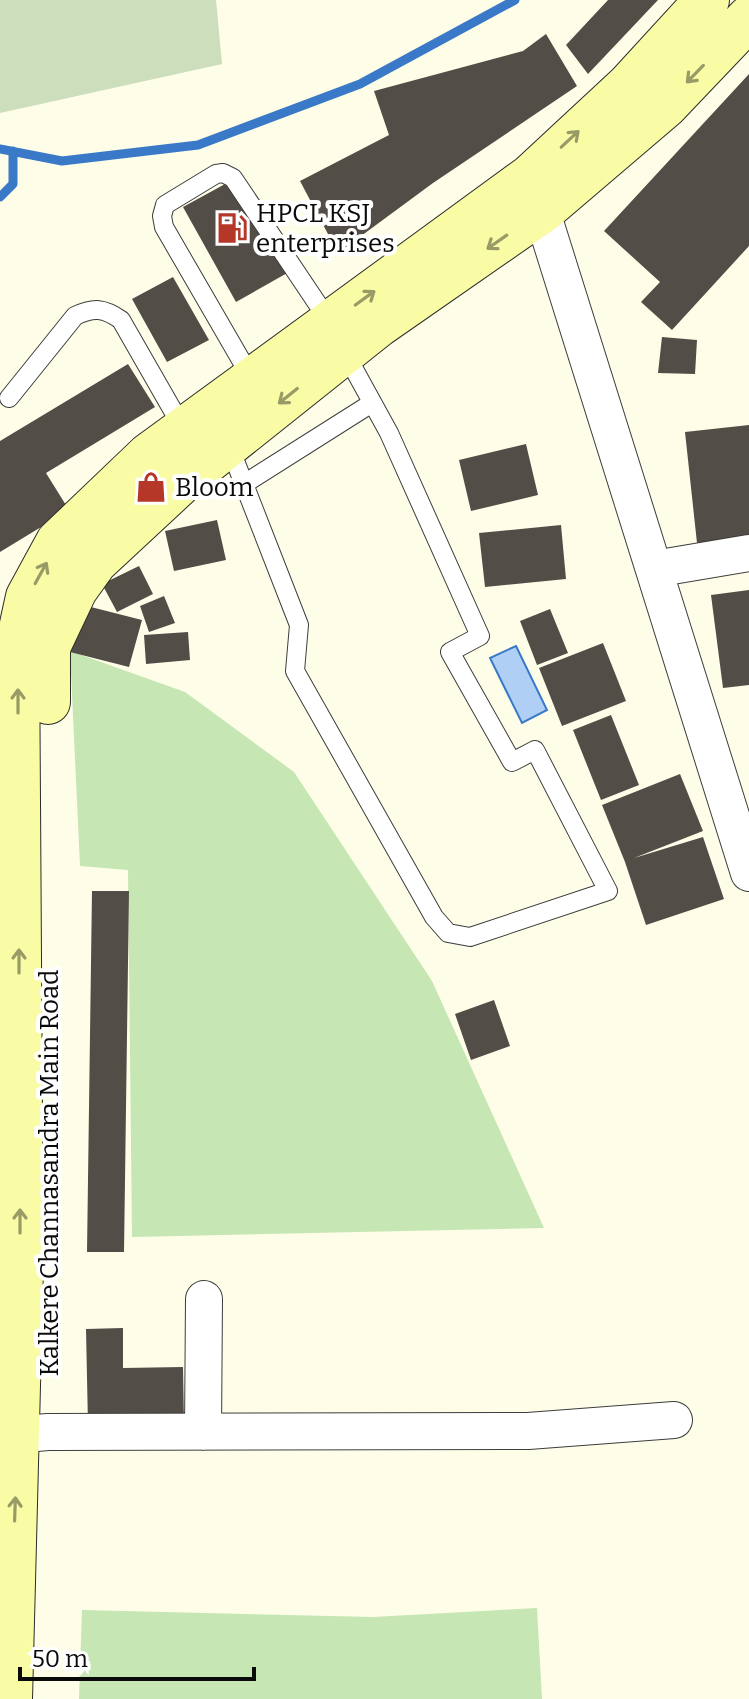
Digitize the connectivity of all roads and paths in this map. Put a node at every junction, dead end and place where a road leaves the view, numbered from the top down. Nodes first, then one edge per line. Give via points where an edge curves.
1 (707, 0) edge
2 (749, 18) edge
3 (536, 194) junction
4 (337, 337) junction
5 (252, 379) junction
6 (9, 398) dead end
7 (372, 403) junction
8 (207, 428) junction
9 (244, 484) junction
10 (749, 553) edge
11 (654, 569) junction
12 (22, 644) edge
13 (749, 873) edge
14 (10, 1269) edge
15 (204, 1299) dead end
16 (674, 1420) dead end
17 (203, 1432) junction
18 (22, 1434) edge
19 (10, 1699) edge
20 (40, 1699) edge

3 -> 1 main road
2 -> 3 main road via 665,106
3 - 4 main road via 378,325
3 - 11 street
4 - 5 main road, Kalkere Channasandra Main Road
4 - 5 lane via 233,178 216,174 165,205 162,216
4 - 7 lane
4 -> 8 main road
5 - 8 main road, Kalkere Channasandra Main Road
6 - 8 lane via 75,316 107,310 121,320
7 - 9 lane
7 - 9 lane via 480,636 450,652 512,762 535,750 608,891 470,937 448,933 434,917 295,671 299,625
8 - 9 lane
8 - 12 main road, Kalkere Channasandra Main Road via 149,455 58,542 28,597
10 - 11 street
11 - 13 street
14 -> 12 main road, Kalkere Channasandra Main Road
12 - 18 main road, Kalkere Channasandra Main Road via 51,1232
14 - 18 main road, Kalkere Channasandra Main Road
15 - 17 street
16 - 17 street via 528,1431
17 - 18 street
19 -> 18 main road, Kalkere Channasandra Main Road
18 - 20 main road, Kalkere Channasandra Main Road

